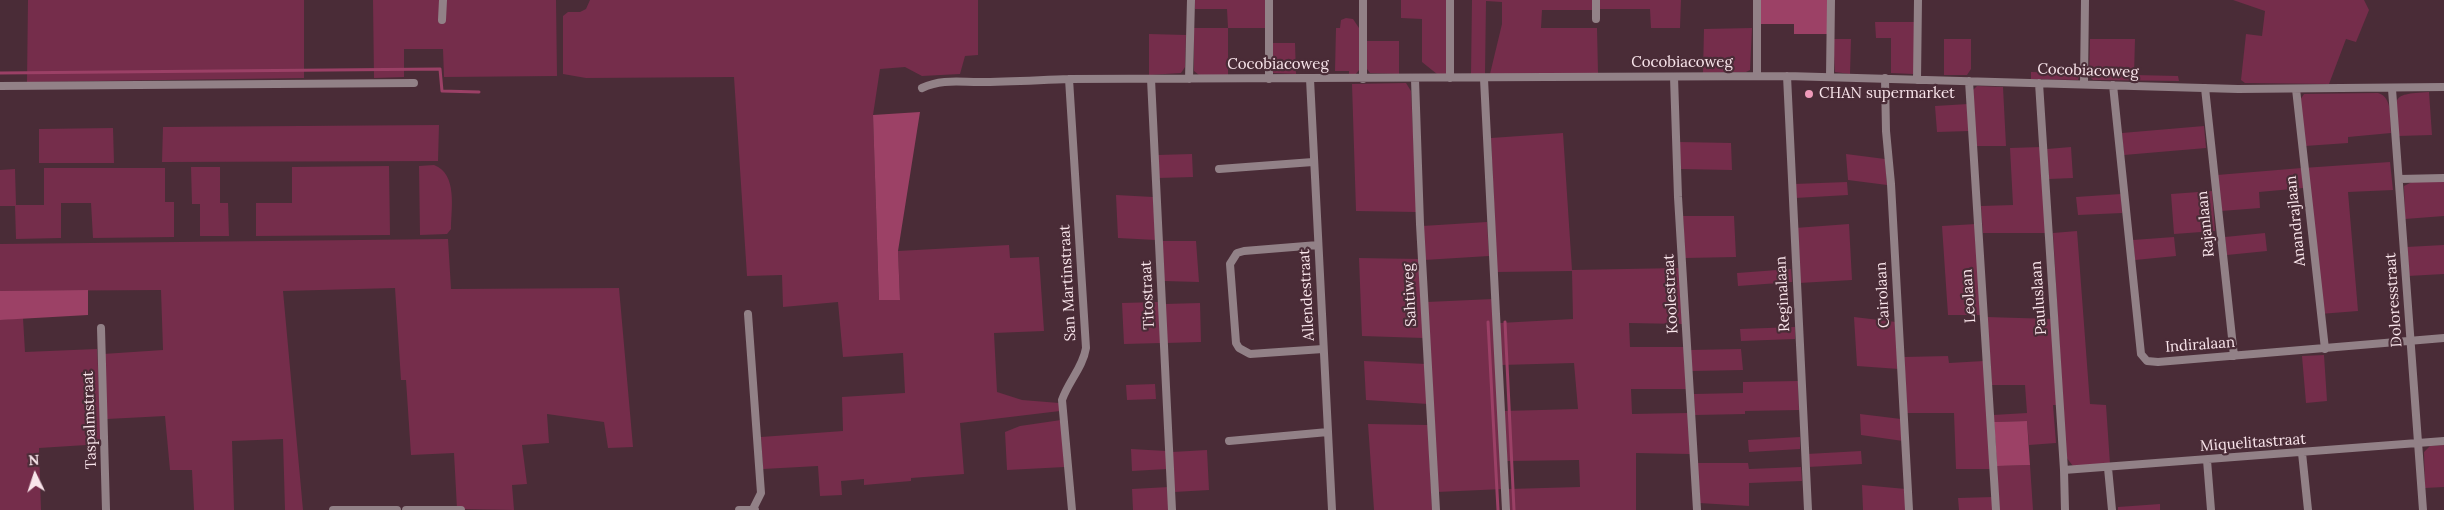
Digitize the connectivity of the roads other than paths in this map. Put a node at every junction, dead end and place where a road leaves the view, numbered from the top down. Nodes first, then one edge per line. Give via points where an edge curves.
1 (442, 0) edge
2 (1191, 0) edge
3 (1269, 0) edge
4 (1363, 0) edge
5 (1450, 0) edge
6 (1596, 0) edge
7 (1757, 0) edge
8 (1831, 0) edge
9 (1918, 0) edge
10 (2084, 0) edge
11 (1596, 19) dead end
12 (442, 20) dead end
13 (1674, 76) junction
14 (1757, 76) junction
15 (1787, 76) junction
16 (1830, 77) junction
17 (1450, 78) junction
18 (1885, 78) junction
19 (1069, 79) junction
20 (1151, 79) junction
21 (1189, 79) junction
22 (1269, 79) junction
23 (1310, 79) junction
24 (1363, 79) junction
25 (1415, 79) junction
26 (1484, 79) junction
27 (1917, 80) junction
28 (1969, 81) junction
29 (414, 83) dead end
30 (2039, 83) junction
31 (2084, 84) junction
32 (2113, 85) junction
33 (0, 86) edge
34 (922, 88) dead end
35 (2205, 88) junction
36 (2444, 88) edge
37 (2296, 89) junction
38 (2392, 89) junction
39 (1313, 162) junction
40 (1219, 169) dead end
41 (2444, 178) edge
42 (2399, 179) junction
43 (1318, 245) junction
44 (748, 314) dead end
45 (100, 328) dead end
46 (2444, 338) edge
47 (2412, 342) junction
48 (1323, 348) junction
49 (2325, 349) junction
50 (2234, 356) junction
51 (1328, 432) junction
52 (1229, 441) dead end
53 (2444, 441) edge
54 (2418, 443) junction
55 (2302, 453) junction
56 (2206, 460) junction
57 (2108, 468) junction
58 (2064, 470) junction
59 (106, 510) edge
60 (333, 510) edge
61 (397, 510) edge
62 (406, 510) edge
63 (460, 510) edge
64 (740, 510) edge
65 (754, 510) edge
66 (1072, 510) edge
67 (1172, 510) edge
68 (1332, 510) edge
69 (1436, 510) edge
70 (1506, 510) edge
71 (1697, 510) edge
72 (1808, 510) edge
73 (1909, 510) edge
74 (1996, 510) edge
75 (2065, 510) edge
76 (2112, 510) edge
77 (2211, 510) edge
78 (2308, 510) edge
79 (2423, 510) edge

1 - 12 street
2 - 21 street
3 - 22 street
4 - 24 street
5 - 17 street
6 - 11 street
7 - 14 street
8 - 16 street
9 - 27 street
10 - 31 street
13 - 14 street, Cocobiacoweg
13 - 26 street, Cocobiacoweg
13 - 71 street, Koolestraat
14 - 15 street, Cocobiacoweg
15 - 16 street, Cocobiacoweg
15 - 72 street, Reginalaan
16 - 18 street, Cocobiacoweg
17 - 25 street, Cocobiacoweg
17 - 26 street, Cocobiacoweg
18 - 27 street, Cocobiacoweg
18 - 73 street, Cairolaan
19 - 20 street, Cocobiacoweg
19 - 34 street, Cocobiacoweg via 947,80
19 - 66 street, San Martinstraat via 1086,348 1062,400
20 - 21 street, Cocobiacoweg
20 - 67 street, Titostraat
21 - 22 street, Cocobiacoweg
22 - 23 street, Cocobiacoweg
23 - 24 street, Cocobiacoweg
23 - 39 street, Allendestraat
24 - 25 street, Cocobiacoweg
25 - 69 street, Sahtiweg
26 - 70 street
27 - 28 street, Cocobiacoweg
28 - 30 street, Cocobiacoweg
28 - 74 street, Leolaan
29 - 33 street
30 - 31 street, Cocobiacoweg
30 - 58 street, Pauluslaan
31 - 32 street, Cocobiacoweg
32 - 35 street, Cocobiacoweg
32 - 50 street, Indiralaan via 2141,354 2147,361 2158,362
35 - 37 street, Cocobiacoweg
35 - 50 street, Rajanlaan
36 - 38 street, Cocobiacoweg
37 - 38 street, Cocobiacoweg
37 - 49 street, Anandrajlaan
38 - 42 street, Doloresstraat
39 - 40 street
39 - 43 street, Allendestraat
41 - 42 street
42 - 47 street, Doloresstraat
43 - 48 street, Allendestraat
43 - 48 street via 1244,251 1238,253 1230,264 1239,348 1250,354
44 - 65 street via 761,493
45 - 59 street, Taspalmstraat
46 - 47 street, Indiralaan
47 - 49 street, Indiralaan
47 - 54 street, Doloresstraat
48 - 51 street, Allendestraat
49 - 50 street, Indiralaan
51 - 52 street
51 - 68 street, Allendestraat
53 - 54 street, Miquelitastraat
54 - 55 street, Miquelitastraat
54 - 79 street, Doloresstraat
55 - 56 street, Miquelitastraat
55 - 78 street
56 - 57 street, Miquelitastraat
56 - 77 street
57 - 58 street, Miquelitastraat
57 - 76 street
58 - 75 street, Pauluslaan
60 - 61 street
62 - 63 street
64 - 65 street

